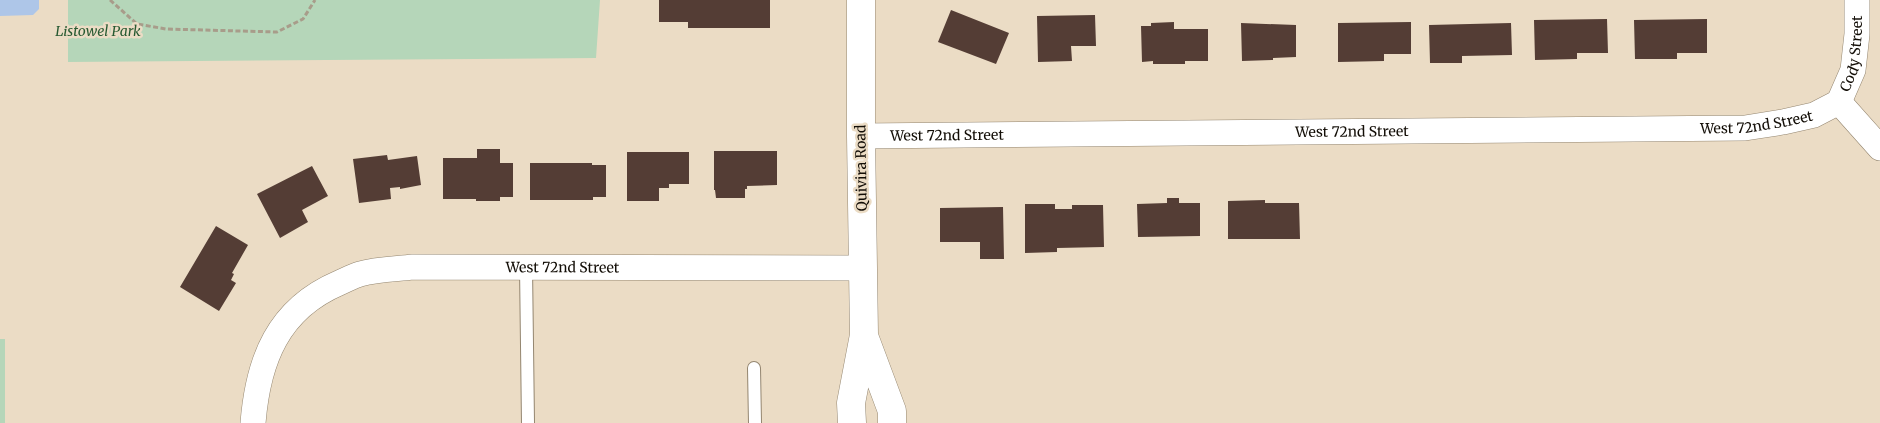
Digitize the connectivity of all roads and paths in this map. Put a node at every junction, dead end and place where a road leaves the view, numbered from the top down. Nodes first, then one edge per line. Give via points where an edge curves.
1 (110, 0) edge
2 (315, 0) edge
3 (861, 0) edge
4 (1857, 0) edge
5 (1839, 102) junction
6 (860, 136) junction
7 (1880, 148) edge
8 (526, 267) junction
9 (862, 268) junction
10 (864, 335) junction
11 (754, 368) dead end
12 (253, 423) edge
13 (528, 423) edge
14 (755, 423) edge
15 (852, 423) edge
16 (892, 423) edge

1 - 2 path via 137,24 166,29 277,32 303,19
3 - 6 main road, Quivira Road
4 - 5 street, Cody Street via 1853,70
5 - 6 street, West 72nd Street via 1814,114 1745,128
5 - 7 street, Cody Street
6 - 9 main road, Quivira Road
8 - 9 street, West 72nd Street
8 - 12 street, West 72nd Street via 413,267 361,274 327,288 300,307 280,328 265,360 255,398
8 - 13 lane
9 - 10 main road, Quivira Road
10 - 15 main road, Quivira Road via 851,403
10 - 16 main road, Quivira Road via 892,410
11 - 14 lane

